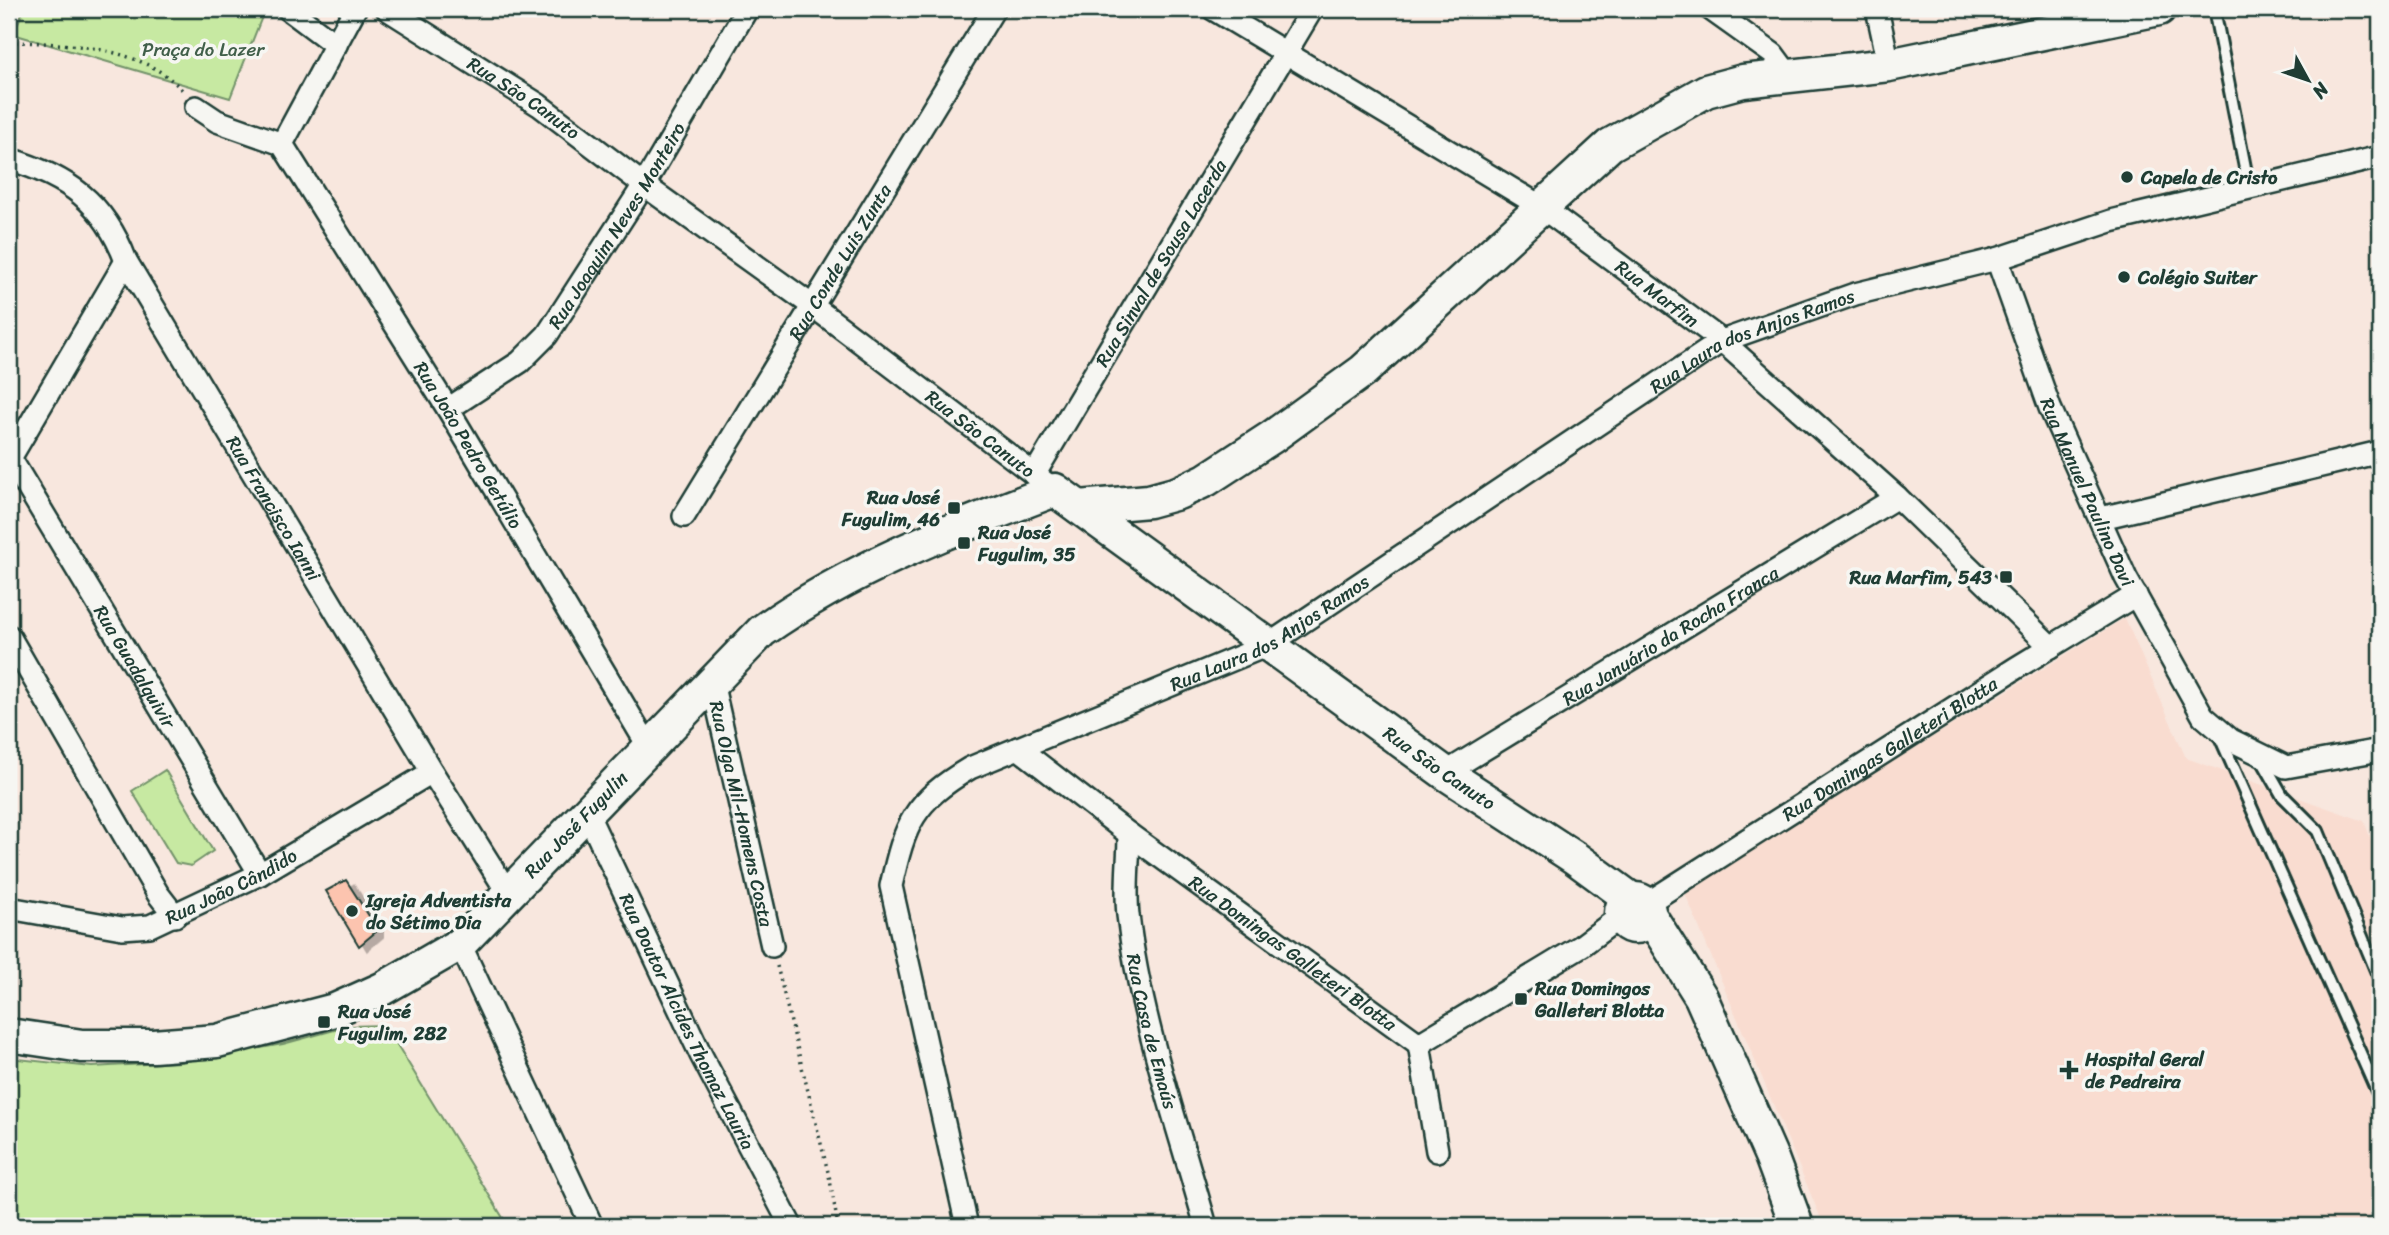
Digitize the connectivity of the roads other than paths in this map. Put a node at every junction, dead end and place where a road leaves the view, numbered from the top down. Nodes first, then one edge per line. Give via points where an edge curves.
1 (288, 9) edge
2 (355, 9) edge
3 (387, 9) edge
4 (747, 9) edge
5 (994, 9) edge
6 (1213, 9) edge
7 (1311, 9) edge
8 (1710, 9) edge
9 (1877, 9) edge
10 (2159, 9) edge
11 (2214, 9) edge
12 (336, 45) junction
13 (1287, 53) junction
14 (1889, 65) junction
15 (1790, 77) junction
16 (196, 107) road end
17 (282, 144) junction
18 (2380, 157) edge
19 (9, 159) edge
20 (644, 185) junction
21 (2249, 188) junction
22 (1539, 206) junction
23 (1997, 259) junction
24 (127, 261) junction
25 (814, 307) junction
26 (1722, 341) junction
27 (447, 409) junction
28 (2380, 452) edge
29 (10, 459) edge
30 (1056, 490) junction
31 (1896, 497) junction
32 (684, 516) dead end
33 (2101, 518) junction
34 (2136, 596) junction
35 (9, 636) edge
36 (1268, 645) junction
37 (2051, 647) junction
38 (712, 682) junction
39 (2210, 723) junction
40 (1018, 748) junction
41 (650, 749) junction
42 (2380, 750) edge
43 (2260, 756) junction
44 (432, 772) junction
45 (1445, 773) junction
46 (588, 815) junction
47 (1129, 834) junction
48 (260, 874) junction
49 (509, 893) junction
50 (9, 908) edge
51 (1632, 914) junction
52 (175, 916) junction
53 (460, 944) junction
54 (772, 946) road end
55 (2380, 980) edge
56 (9, 1035) edge
57 (1419, 1044) junction
58 (2380, 1098) edge
59 (1437, 1151) dead end
60 (1205, 1223) dead end
61 (592, 1226) edge
62 (791, 1226) edge
63 (967, 1226) edge
64 (1797, 1226) edge

1 - 12 street
2 - 12 street
3 - 20 street, Rua São Canuto via 539,105
4 - 20 street, Rua Joaquim Neves Monteiro
5 - 25 street, Rua Conde Luis Zunta
6 - 13 street, Rua Marfim
7 - 13 street, Rua Sinval de Sousa Lacerda
8 - 15 street via 1773,54
9 - 14 street
10 - 14 street, Rua José Fugulin
11 - 21 lane
12 - 17 street
13 - 22 street, Rua Marfim
13 - 30 street, Rua Sinval de Sousa Lacerda
14 - 15 street, Rua José Fugulin
15 - 22 street, Rua José Fugulin via 1743,81 1706,91 1610,145
16 - 17 street via 217,121
17 - 27 street, Rua João Pedro Getúlio
18 - 21 street, Rua Laura dos Anjos Ramos
19 - 24 street, Rua Francisco Ianni via 62,181 89,200 106,217
20 - 25 street, Rua São Canuto
20 - 27 street, Rua Joaquim Neves Monteiro via 547,335 520,362
21 - 23 street, Rua Laura dos Anjos Ramos via 2111,221
22 - 26 street, Rua Marfim
22 - 30 street, Rua José Fugulin via 1363,371 1217,473 1178,493 1149,501
23 - 26 street, Rua Laura dos Anjos Ramos via 1855,294
23 - 33 street, Rua Manuel Paulino Davi via 2050,408
24 - 29 street
24 - 44 street, Rua Francisco Ianni
25 - 30 street, Rua São Canuto
25 - 32 street, Rua Conde Luis Zunta
26 - 31 street, Rua Marfim
26 - 36 street, Rua Laura dos Anjos Ramos
27 - 41 street, Rua João Pedro Getúlio
28 - 33 street
29 - 48 street, Rua Guadalquivir
30 - 36 street, Rua São Canuto
30 - 38 street, Rua José Fugulin via 899,554 802,603 762,631
31 - 37 street, Rua Marfim
31 - 45 street, Rua Januário da Rocha Franca
33 - 34 street, Rua Manuel Paulino Davi
34 - 37 street, Rua Domingas Galleteri Blotta
34 - 39 street, Rua Manuel Paulino Davi
35 - 52 street
36 - 40 street, Rua Laura dos Anjos Ramos
36 - 45 street, Rua São Canuto
37 - 51 street, Rua Domingas Galleteri Blotta
38 - 41 street, Rua José Fugulin
38 - 54 street, Rua Olga Mil-Homens Costa
39 - 43 street
39 - 58 lane
40 - 47 street, Rua Domingas Galleteri Blotta
40 - 63 street, Rua Laura dos Anjos Ramos via 970,768 941,786 916,811 902,836 891,886
41 - 46 street, Rua José Fugulin
42 - 43 street via 2295,768
43 - 55 lane via 2282,795 2318,831
44 - 48 street, Rua João Cândido
44 - 49 street, Rua Francisco Ianni
45 - 51 street, Rua São Canuto via 1575,858
46 - 49 street, Rua José Fugulin
46 - 62 street, Rua Doutor Alcides Thomaz Lauria via 701,1055
47 - 57 street, Rua Domingas Galleteri Blotta
47 - 60 street, Rua Casa de Emaús via 1128,912 1133,947
48 - 52 street, Rua João Cândido
49 - 53 street, Rua José Fugulin
50 - 52 street, Rua João Cândido via 122,928 150,926
51 - 57 street, Rua Domingas Galleteri Blotta
51 - 64 street, Rua São Canuto via 1701,997
53 - 56 street, Rua José Fugulin via 335,1010 217,1041 82,1046
53 - 61 street
57 - 59 street

